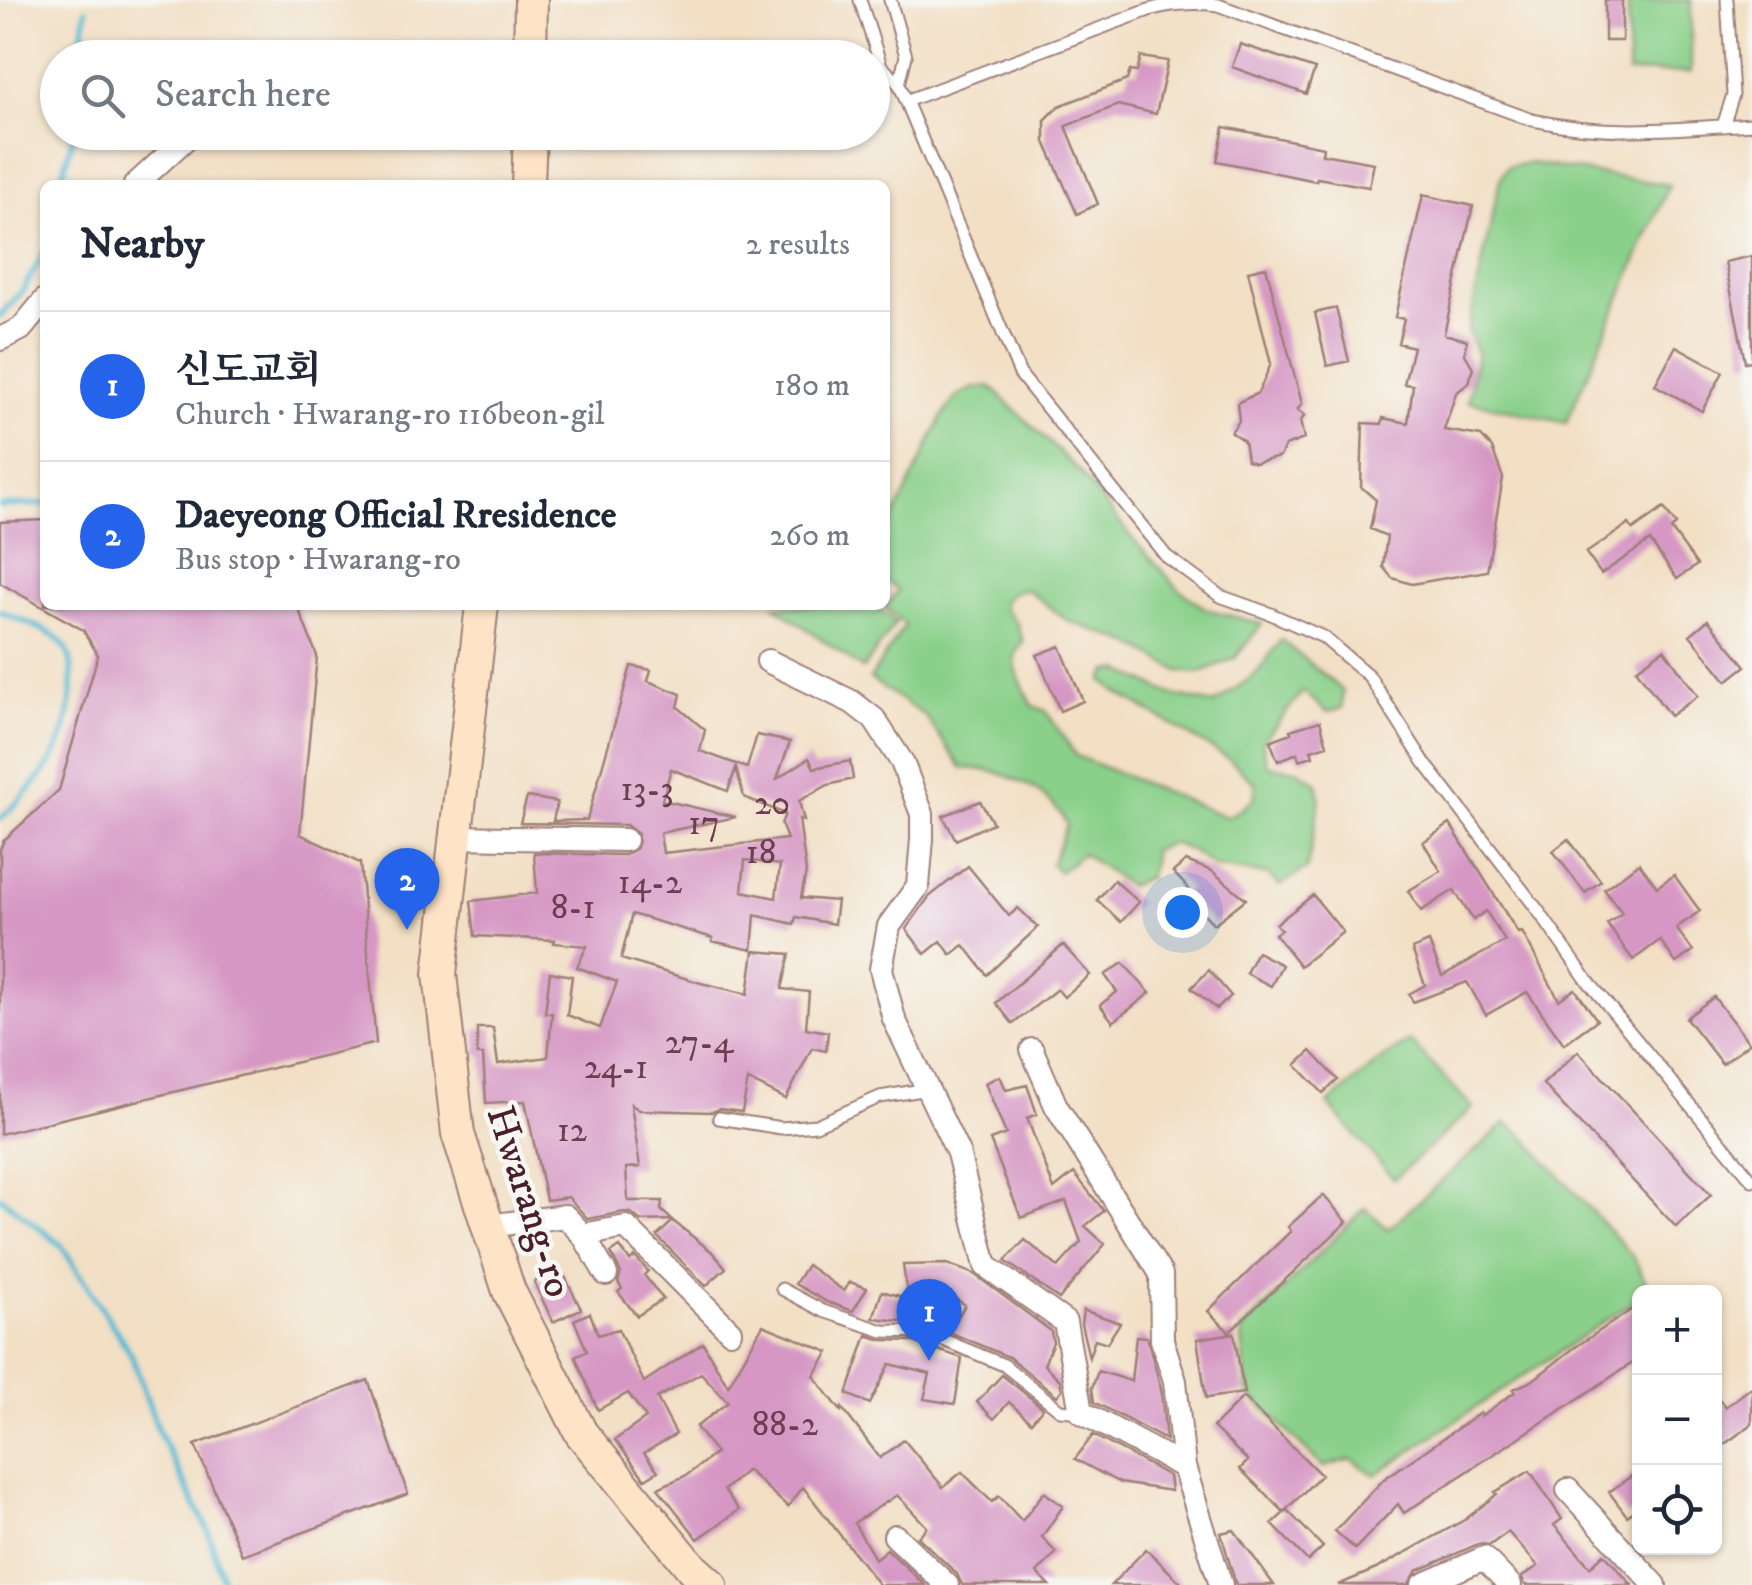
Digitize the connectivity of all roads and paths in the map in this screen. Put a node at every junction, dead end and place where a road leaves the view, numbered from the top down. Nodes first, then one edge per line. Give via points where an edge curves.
1 (531, 0) edge
2 (860, 0) edge
3 (890, 0) edge
4 (1727, 0) edge
5 (1162, 3) edge
6 (530, 40) edge
7 (873, 40) edge
8 (890, 75) edge
9 (899, 84) junction
10 (906, 102) junction
11 (1752, 124) edge
12 (1723, 126) junction
13 (172, 150) edge
14 (529, 150) edge
15 (139, 180) edge
16 (528, 180) edge
17 (40, 306) edge
18 (0, 339) edge
19 (481, 610) edge
20 (768, 661) dead end
21 (456, 837) junction
22 (625, 840) dead end
23 (1032, 1050) dead end
24 (928, 1090) junction
25 (718, 1118) dead end
26 (1752, 1180) edge
27 (488, 1226) junction
28 (583, 1235) junction
29 (606, 1274) dead end
30 (782, 1288) dead end
31 (730, 1331) dead end
32 (1081, 1412) junction
33 (1184, 1467) junction
34 (1568, 1490) dead end
35 (895, 1536) dead end
36 (712, 1585) edge
37 (946, 1585) edge
38 (1221, 1585) edge
39 (1423, 1585) edge
40 (1510, 1585) edge
41 (1655, 1585) edge

1 - 6 main road
2 - 7 lane
3 - 9 lane via 906,56
4 - 12 lane via 1732,95
5 - 10 lane
5 - 12 lane via 1218,5 1532,120 1589,131
8 - 9 lane
9 - 10 lane
10 - 26 lane via 1020,374 1166,556 1220,596 1323,637 1369,676 1424,762 1586,980
11 - 12 lane
13 - 15 street
14 - 16 main road
17 - 18 street via 21,329
19 - 21 main road, Hwarang-ro
20 - 24 street via 874,718 902,762 922,814 918,886 889,926 881,969 894,1020
21 - 22 street
21 - 27 main road, Hwarang-ro via 440,974 458,1134
23 - 33 street via 1056,1106 1161,1274 1162,1340 1175,1382
24 - 25 lane via 880,1096 816,1125 781,1128
24 - 32 street via 958,1153 986,1266 1065,1322
27 - 28 street via 564,1216
27 - 36 main road, Hwarang-ro via 510,1291 581,1433
28 - 29 street
28 - 31 street via 626,1228
30 - 32 lane via 823,1311 882,1331 924,1332 1004,1365 1060,1410
32 - 33 street
33 - 38 street
34 - 41 street
35 - 37 street
39 - 40 street via 1484,1558

